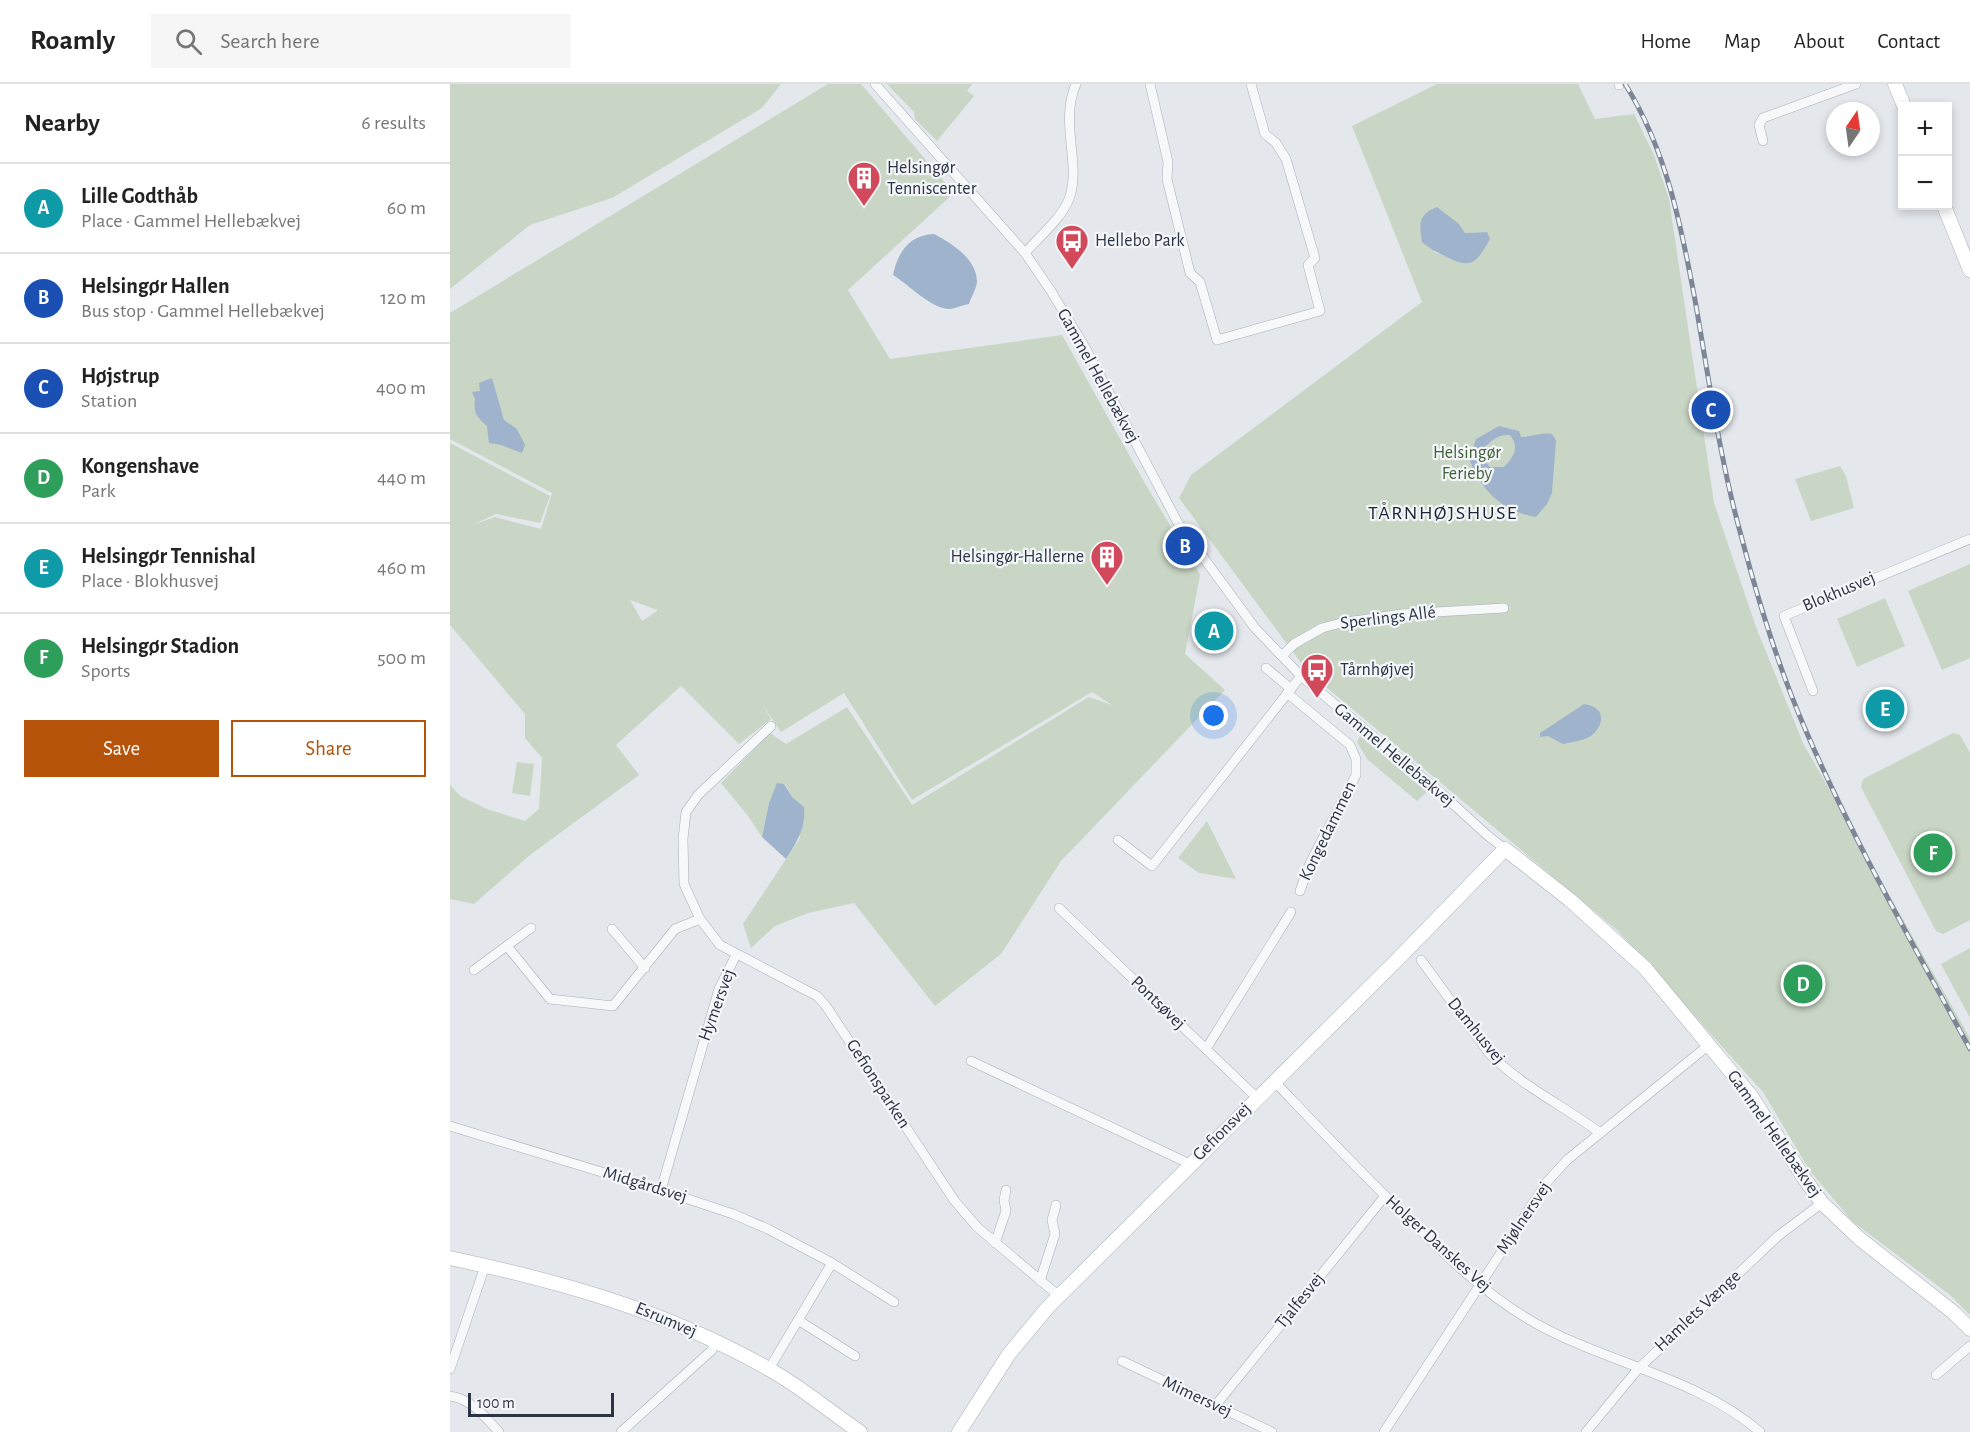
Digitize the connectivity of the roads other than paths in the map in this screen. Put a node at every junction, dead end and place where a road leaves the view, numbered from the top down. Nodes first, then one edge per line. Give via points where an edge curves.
1 (875, 84) edge
2 (1076, 84) edge
3 (1150, 84) edge
4 (1251, 84) edge
5 (1856, 84) edge
6 (1895, 84) edge
7 (1902, 102) edge
8 (1763, 141) dead end
9 (1946, 210) edge
10 (1025, 253) junction
11 (1970, 270) edge
12 (1970, 539) edge
13 (1504, 608) dead end
14 (1282, 656) junction
15 (1266, 669) dead end
16 (1301, 676) junction
17 (1289, 691) junction
18 (1813, 692) dead end
19 (771, 726) dead end
20 (1118, 840) dead end
21 (1505, 849) junction
22 (1299, 891) dead end
23 (1059, 908) dead end
24 (1291, 912) dead end
25 (700, 919) junction
26 (531, 928) dead end
27 (612, 929) dead end
28 (507, 946) junction
29 (736, 955) junction
30 (1421, 960) dead end
31 (645, 968) junction
32 (474, 970) dead end
33 (1710, 1044) junction
34 (1206, 1049) junction
35 (971, 1061) dead end
36 (1274, 1081) junction
37 (1257, 1098) junction
38 (450, 1126) edge
39 (1600, 1133) junction
40 (1190, 1164) junction
41 (661, 1190) junction
42 (1006, 1190) dead end
43 (1385, 1196) junction
44 (1822, 1203) junction
45 (1056, 1205) dead end
46 (995, 1243) junction
47 (450, 1258) edge
48 (832, 1263) junction
49 (485, 1266) junction
50 (1040, 1281) junction
51 (1480, 1285) junction
52 (1059, 1296) junction
53 (894, 1302) dead end
54 (798, 1320) junction
55 (1970, 1329) edge
56 (717, 1342) junction
57 (1970, 1346) edge
58 (855, 1356) dead end
59 (1122, 1361) dead end
60 (450, 1369) edge
61 (769, 1369) junction
62 (1638, 1369) junction
63 (1936, 1375) dead end
64 (450, 1396) edge
65 (1215, 1406) junction
66 (499, 1432) edge
67 (621, 1432) edge
68 (860, 1432) edge
69 (959, 1432) edge
70 (1272, 1432) edge
71 (1384, 1432) edge
72 (1586, 1432) edge
73 (1760, 1432) edge

1 - 10 street, Gammel Hellebækvej
2 - 10 street via 1068,118 1073,186 1057,217
3 - 4 street via 1168,162 1167,179 1190,273 1200,282 1217,340 1320,311 1308,265 1315,258 1286,159 1265,134
5 - 8 street via 1763,118
6 - 7 main road
9 - 11 main road
10 - 14 street, Gammel Hellebækvej via 1086,349 1178,523 1255,628
12 - 18 street, Blokhusvej via 1784,616
13 - 14 street, Sperlings Allé via 1341,623 1322,628
14 - 16 street, Gammel Hellebækvej
15 - 17 street
16 - 17 street
16 - 21 street, Gammel Hellebækvej
17 - 20 street via 1152,866
17 - 22 street, Kongedammen via 1350,745 1356,759 1356,774
19 - 25 street, Hymersvej via 686,812 684,884
21 - 33 main road, Gammel Hellebækvej via 1617,941
21 - 36 main road, Gefionsvej
23 - 34 street, Pontsøvej
24 - 34 street
25 - 29 street, Hymersvej via 720,945
25 - 31 street via 675,929
26 - 28 street
27 - 31 street
28 - 31 street via 550,999 613,1006
28 - 32 street
29 - 41 street, Hymersvej via 719,989
29 - 46 street, Gefionsparken via 805,988 826,1006 954,1200
30 - 39 street, Damhusvej via 1500,1064
33 - 39 street, Mjølnersvej
33 - 44 main road, Gammel Hellebækvej via 1751,1096
34 - 37 street, Pontsøvej
35 - 40 street
36 - 37 main road, Gefionsvej
36 - 43 street, Holger Danskes Vej
37 - 40 main road, Gefionsvej
38 - 41 street, Midgårdsvej
39 - 51 street, Mjølnersvej via 1547,1182
40 - 52 main road, Gefionsvej
41 - 48 street, Midgårdsvej via 733,1214
42 - 46 street via 1006,1211
43 - 51 street, Holger Danskes Vej
43 - 65 street, Tjalfesvej
44 - 55 main road, Gammel Hellebækvej
44 - 62 street, Hamlets Vænge via 1778,1236
45 - 50 street via 1052,1220 1055,1234
46 - 50 street, Gefionsparken
47 - 49 main road, Esrumvej
48 - 53 street, Midgårdsvej
48 - 54 street
49 - 56 main road, Esrumvej via 616,1300
49 - 60 street
50 - 52 street, Gefionsparken
51 - 62 street, Holger Danskes Vej via 1567,1340
51 - 71 street, Mjølnersvej
52 - 69 main road, Gefionsvej via 1009,1354
54 - 58 street
54 - 61 street
56 - 61 main road, Esrumvej
56 - 67 street
57 - 63 street
59 - 65 street, Mimersvej
61 - 68 main road, Esrumvej
62 - 72 street, Hamlets Vænge
62 - 73 street, Holger Danskes Vej via 1708,1398
64 - 66 street via 479,1410
65 - 70 street, Mimersvej

